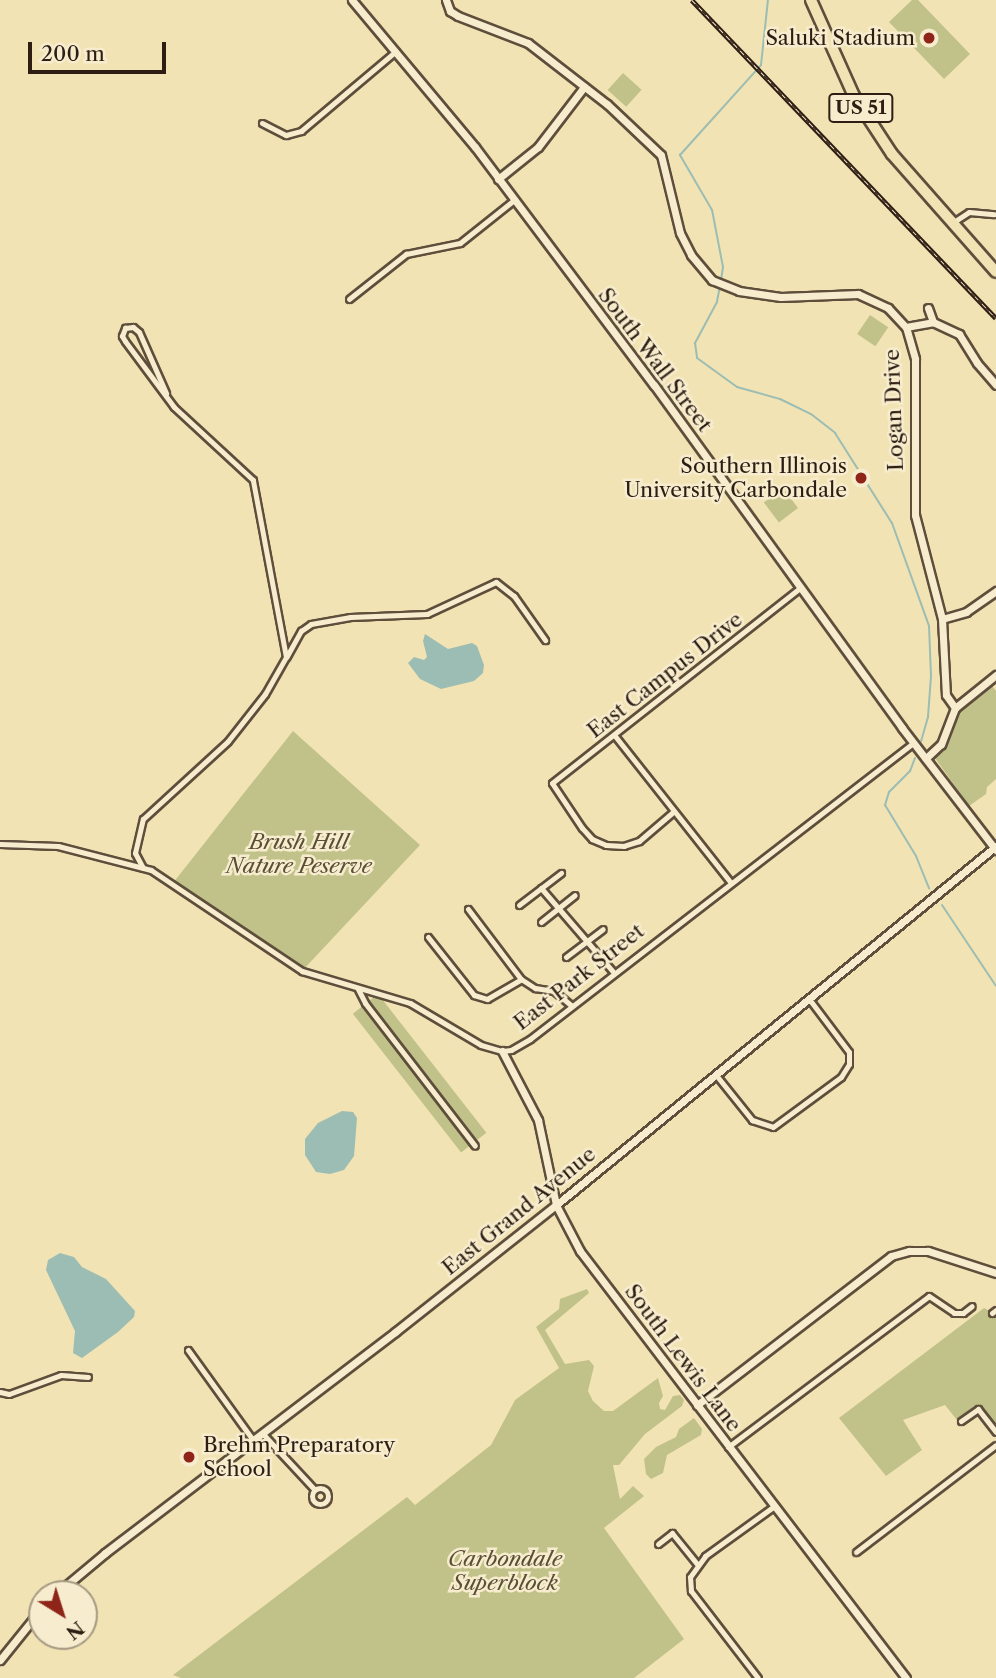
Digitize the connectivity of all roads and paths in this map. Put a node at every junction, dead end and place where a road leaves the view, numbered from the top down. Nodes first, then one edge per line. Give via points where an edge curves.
1 (352, 0) edge
2 (446, 0) edge
3 (811, 0) edge
4 (396, 51) junction
5 (584, 87) junction
6 (262, 123) dead end
7 (498, 179) junction
8 (514, 200) junction
9 (994, 214) dead end
10 (951, 223) junction
11 (996, 272) edge
12 (349, 299) dead end
13 (928, 308) dead end
14 (933, 322) junction
15 (906, 327) junction
16 (996, 386) edge
17 (166, 393) junction
18 (800, 588) junction
19 (996, 591) edge
20 (942, 619) junction
21 (545, 640) dead end
22 (286, 657) junction
23 (996, 675) edge
24 (954, 708) junction
25 (615, 736) junction
26 (914, 742) junction
27 (926, 758) junction
28 (673, 811) junction
29 (0, 844) edge
30 (995, 848) edge
31 (143, 868) junction
32 (561, 873) dead end
33 (731, 883) junction
34 (541, 888) junction
35 (575, 895) dead end
36 (520, 905) dead end
37 (559, 908) junction
38 (468, 909) dead end
39 (541, 922) dead end
40 (603, 929) dead end
41 (428, 937) dead end
42 (585, 943) junction
43 (566, 957) dead end
44 (614, 974) junction
45 (521, 979) junction
46 (358, 988) junction
47 (809, 999) junction
48 (572, 1006) junction
49 (502, 1051) junction
50 (716, 1074) junction
51 (475, 1146) dead end
52 (556, 1205) junction
53 (996, 1273) edge
54 (972, 1307) dead end
55 (188, 1350) dead end
56 (88, 1377) dead end
57 (0, 1392) edge
58 (696, 1405) junction
59 (961, 1421) dead end
60 (996, 1432) edge
61 (263, 1434) junction
62 (253, 1440) junction
63 (996, 1445) edge
64 (728, 1447) junction
65 (315, 1490) dead end
66 (774, 1507) junction
67 (658, 1544) dead end
68 (856, 1552) dead end
69 (696, 1564) junction
70 (73, 1580) edge
71 (28, 1625) edge
72 (0, 1660) edge
73 (758, 1678) edge
74 (904, 1678) edge

1 - 4 street, South Wall Street
2 - 5 street, Logan Drive via 458,16 528,43
3 - 10 highway, US 51 via 854,96 898,162
4 - 6 street via 301,131 286,135
4 - 7 street, South Wall Street
5 - 7 street via 538,146
5 - 15 street, Logan Drive via 662,155 680,233 691,255 720,284 781,297 858,294 888,308
7 - 8 street, South Wall Street
8 - 12 street via 459,243 406,254
8 - 18 street, South Wall Street
9 - 10 street via 971,211
10 - 11 highway, US 51
13 - 14 street
14 - 15 street
14 - 16 street via 959,334
15 - 20 street, Logan Drive via 915,359 915,515
17 - 17 street via 139,332 125,328 125,341
17 - 22 street via 181,415 241,466 255,486
18 - 25 street, East Campus Drive
18 - 26 street, South Wall Street
19 - 20 street via 966,612
20 - 24 street, Logan Drive via 944,681
21 - 22 street via 514,596 496,582 427,614 350,617 311,624
22 - 31 street via 265,694 228,741 143,819 135,853
23 - 24 street
24 - 27 street via 941,744
25 - 28 street
25 - 28 street, East Campus Drive via 552,787 582,828 606,845 624,846 639,841
26 - 27 street, South Wall Street
26 - 33 street, East Park Street
27 - 30 street, South Wall Street
28 - 33 street
29 - 31 street, East Park Street via 58,846
30 - 47 street, East Grand Avenue
31 - 46 street, East Park Street via 189,893 302,971
32 - 34 street
33 - 44 street, East Park Street
34 - 36 street
34 - 37 street
35 - 37 street
37 - 39 street
37 - 42 street
38 - 45 street
40 - 42 street
41 - 45 street via 474,995 488,999
42 - 43 street
42 - 44 street
44 - 48 street, East Park Street
45 - 48 street via 563,995
46 - 49 street, East Park Street via 410,1003 481,1045
46 - 51 street
47 - 50 street, East Grand Avenue
47 - 50 street via 849,1052 849,1064 841,1077 773,1127 752,1120
48 - 49 street, East Park Street via 520,1045
49 - 52 street, South Lewis Lane via 538,1120
50 - 52 street, East Grand Avenue
52 - 58 street, South Lewis Lane via 580,1251
52 - 61 street, East Grand Avenue
53 - 58 street via 928,1251 891,1256
54 - 64 street via 954,1313 929,1296
55 - 62 street
56 - 57 street via 61,1375 9,1394
58 - 64 street, South Lewis Lane
59 - 60 street via 978,1409
61 - 62 street, East Grand Avenue
61 - 65 street
62 - 70 street, East Grand Avenue
63 - 68 street
64 - 66 street, South Lewis Lane
66 - 69 street
66 - 74 street, South Lewis Lane
67 - 69 street via 672,1533
69 - 73 street via 690,1577 691,1591
71 - 72 street

